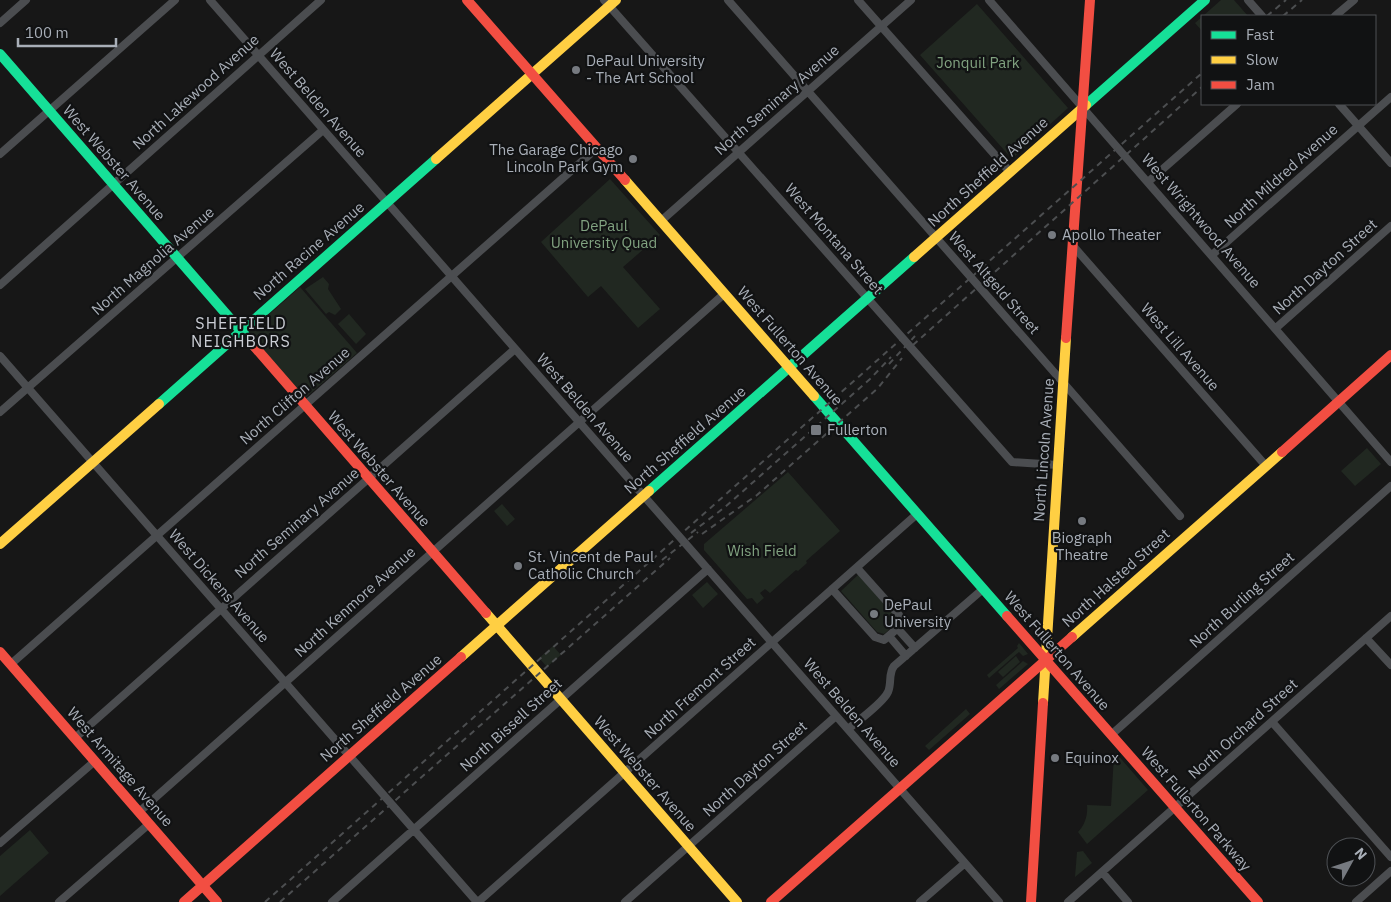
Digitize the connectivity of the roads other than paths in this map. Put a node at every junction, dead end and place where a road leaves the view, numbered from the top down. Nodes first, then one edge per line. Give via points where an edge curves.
1 (26, 0) edge
2 (175, 0) edge
3 (210, 0) edge
4 (321, 0) edge
5 (467, 0) edge
6 (728, 0) edge
7 (858, 0) edge
8 (911, 0) edge
9 (989, 0) edge
10 (1090, 0) edge
11 (1205, 0) edge
12 (1248, 0) edge
13 (1354, 0) edge
14 (610, 2) edge
15 (1261, 15) edge
16 (1336, 15) edge
17 (0, 23) edge
18 (882, 26) junction
19 (0, 54) edge
20 (258, 55) junction
21 (532, 74) junction
22 (808, 91) junction
23 (1391, 97) edge
24 (1235, 105) edge
25 (1340, 105) edge
26 (1083, 108) junction
27 (49, 110) junction
28 (1358, 126) junction
29 (323, 130) junction
30 (597, 148) junction
31 (739, 152) junction
32 (0, 154) edge
33 (1391, 163) edge
34 (1010, 172) junction
35 (1148, 182) junction
36 (113, 184) junction
37 (387, 203) junction
38 (660, 221) junction
39 (1391, 226) edge
40 (936, 238) junction
41 (1074, 248) junction
42 (1212, 255) junction
43 (176, 258) junction
44 (451, 276) junction
45 (0, 285) edge
46 (724, 294) junction
47 (868, 299) junction
48 (1276, 328) junction
49 (240, 332) junction
50 (515, 349) junction
51 (0, 356) edge
52 (1391, 356) edge
53 (790, 368) junction
54 (1064, 383) junction
55 (28, 388) junction
56 (1340, 401) junction
57 (304, 406) junction
58 (0, 412) edge
59 (579, 422) junction
60 (93, 462) junction
61 (1391, 462) edge
62 (1058, 464) junction
63 (1266, 466) junction
64 (368, 479) junction
65 (1391, 486) edge
66 (644, 496) junction
67 (918, 514) junction
68 (1180, 516) dead end
69 (157, 536) junction
70 (0, 544) edge
71 (432, 552) junction
72 (857, 568) junction
73 (708, 570) junction
74 (832, 589) junction
75 (983, 589) junction
76 (220, 608) junction
77 (1391, 616) edge
78 (496, 626) junction
79 (897, 628) junction
80 (889, 636) junction
81 (1366, 638) junction
82 (772, 642) junction
83 (915, 648) junction
84 (0, 652) edge
85 (906, 656) junction
86 (1046, 660) junction
87 (11, 664) junction
88 (1391, 665) edge
89 (285, 682) junction
90 (561, 700) junction
91 (836, 716) junction
92 (1272, 722) junction
93 (848, 729) junction
94 (1111, 735) junction
95 (75, 738) junction
96 (350, 756) junction
97 (95, 761) junction
98 (624, 773) junction
99 (900, 789) junction
100 (1175, 807) junction
101 (139, 812) junction
102 (149, 824) junction
103 (414, 830) junction
104 (0, 843) edge
105 (688, 846) junction
106 (1391, 857) edge
107 (965, 863) junction
108 (1391, 871) edge
109 (1102, 872) junction
110 (203, 885) junction
111 (58, 902) edge
112 (184, 902) edge
113 (217, 902) edge
114 (332, 902) edge
115 (478, 902) edge
116 (625, 902) edge
117 (737, 902) edge
118 (771, 902) edge
119 (920, 902) edge
120 (999, 902) edge
121 (1031, 902) edge
122 (1068, 902) edge
123 (1128, 902) edge
124 (1258, 902) edge
125 (1356, 902) edge

1 - 17 street
2 - 27 street
3 - 20 street, West Belden Avenue
4 - 20 street, North Lakewood Avenue
5 - 21 street, West Fullerton Avenue
6 - 22 street, West Altgeld Street
7 - 18 street
8 - 18 street, North Seminary Avenue
9 - 26 street, West Wrightwood Avenue
10 - 26 street, North Lincoln Avenue
11 - 26 street, North Sheffield Avenue
12 - 15 street
13 - 16 street
14 - 21 street, North Racine Avenue
14 - 31 street, West Montana Street
18 - 22 street, North Seminary Avenue
18 - 34 street
19 - 27 street, West Webster Avenue
20 - 29 street, West Belden Avenue
20 - 36 street, North Lakewood Avenue
21 - 30 street, West Fullerton Avenue
21 - 37 street, North Racine Avenue
22 - 31 street, North Seminary Avenue
22 - 40 street, West Altgeld Street
23 - 28 street, North Mildred Avenue
24 - 35 street
25 - 28 street
26 - 34 street, North Sheffield Avenue
26 - 35 street, West Wrightwood Avenue
26 - 41 street, North Lincoln Avenue
27 - 32 street
27 - 36 street, West Webster Avenue
28 - 33 street
28 - 42 street, North Mildred Avenue
29 - 37 street, West Belden Avenue
29 - 43 street, North Magnolia Avenue
30 - 38 street, West Fullerton Avenue
30 - 44 street, North Clifton Avenue
31 - 38 street, North Seminary Avenue
31 - 47 street, West Montana Street
34 - 40 street, North Sheffield Avenue
35 - 42 street, West Wrightwood Avenue
36 - 43 street, West Webster Avenue
36 - 45 street, North Lakewood Avenue
37 - 44 street, West Belden Avenue
37 - 49 street, North Racine Avenue
38 - 46 street, West Fullerton Avenue
39 - 48 street, North Dayton Street
40 - 47 street, North Sheffield Avenue
40 - 54 street, West Altgeld Street
41 - 54 street, North Lincoln Avenue
41 - 63 street, West Lill Avenue
42 - 48 street, West Wrightwood Avenue
43 - 49 street, West Webster Avenue
43 - 55 street, North Magnolia Avenue
44 - 50 street, West Belden Avenue
44 - 57 street, North Clifton Avenue
46 - 53 street, West Fullerton Avenue
46 - 59 street, North Kenmore Avenue
47 - 53 street, North Sheffield Avenue
47 - 62 street, West Montana Street via 1012,462
48 - 56 street, West Wrightwood Avenue
49 - 57 street, West Webster Avenue
49 - 60 street, North Racine Avenue
50 - 59 street, West Belden Avenue
50 - 64 street, North Seminary Avenue
51 - 55 street, West Dickens Avenue
52 - 56 street, North Halsted Street
53 - 66 street, North Sheffield Avenue
53 - 67 street, West Fullerton Avenue
54 - 62 street, North Lincoln Avenue
54 - 68 street, West Altgeld Street
55 - 58 street, North Magnolia Avenue
55 - 60 street, West Dickens Avenue
56 - 61 street, West Wrightwood Avenue
56 - 63 street, North Halsted Street
57 - 64 street, West Webster Avenue
57 - 69 street, North Clifton Avenue
59 - 66 street, West Belden Avenue
59 - 71 street, North Kenmore Avenue
60 - 69 street, West Dickens Avenue
60 - 70 street, North Racine Avenue
62 - 86 street, North Lincoln Avenue
63 - 86 street, North Halsted Street
64 - 71 street, West Webster Avenue
64 - 76 street, North Seminary Avenue
65 - 94 street, North Burling Street
66 - 73 street, West Belden Avenue
66 - 78 street, North Sheffield Avenue
67 - 72 street, North Fremont Street
67 - 75 street, West Fullerton Avenue
69 - 76 street, West Dickens Avenue
69 - 87 street, North Clifton Avenue
71 - 78 street, West Webster Avenue
71 - 89 street, North Kenmore Avenue
72 - 74 street, North Fremont Street
72 - 79 street via 899,615 901,620
73 - 82 street, West Belden Avenue
73 - 90 street, North Bissell Street
74 - 80 street via 875,638 884,640
74 - 82 street, North Fremont Street
75 - 83 street
75 - 86 street, West Fullerton Avenue
76 - 89 street, West Dickens Avenue
76 - 95 street, North Seminary Avenue
77 - 81 street, North Orchard Street
78 - 90 street, West Webster Avenue
78 - 96 street, North Sheffield Avenue
79 - 80 street
79 - 83 street
80 - 85 street
81 - 88 street
81 - 92 street, North Orchard Street
82 - 91 street, West Belden Avenue
82 - 98 street, North Fremont Street
83 - 85 street
84 - 87 street, West Armitage Avenue
85 - 93 street via 890,672 886,696
86 - 94 street, West Fullerton Avenue
86 - 99 street, North Halsted Street
86 - 121 street, North Lincoln Avenue
87 - 95 street, West Armitage Avenue
89 - 96 street, West Dickens Avenue
89 - 101 street, North Kenmore Avenue
90 - 98 street, West Webster Avenue
90 - 103 street, North Bissell Street
91 - 93 street, West Belden Avenue
91 - 105 street, North Dayton Street
92 - 100 street, North Orchard Street
92 - 106 street
93 - 99 street, West Belden Avenue
94 - 100 street, West Fullerton Parkway
95 - 97 street, West Armitage Avenue
96 - 103 street, West Dickens Avenue
96 - 110 street, North Sheffield Avenue
97 - 101 street, West Armitage Avenue
97 - 104 street
98 - 105 street, West Webster Avenue
98 - 115 street, North Fremont Street
99 - 107 street, West Belden Avenue
99 - 118 street, North Halsted Street
100 - 109 street, North Orchard Street
100 - 124 street, West Fullerton Parkway
101 - 102 street, West Armitage Avenue
102 - 110 street, West Armitage Avenue
102 - 111 street
103 - 114 street, North Bissell Street
103 - 115 street, West Dickens Avenue
105 - 116 street, North Dayton Street
105 - 117 street, West Webster Avenue
107 - 119 street
107 - 120 street, West Belden Avenue
108 - 125 street
109 - 122 street, North Orchard Street
109 - 123 street
110 - 112 street, North Sheffield Avenue
110 - 113 street, West Armitage Avenue

